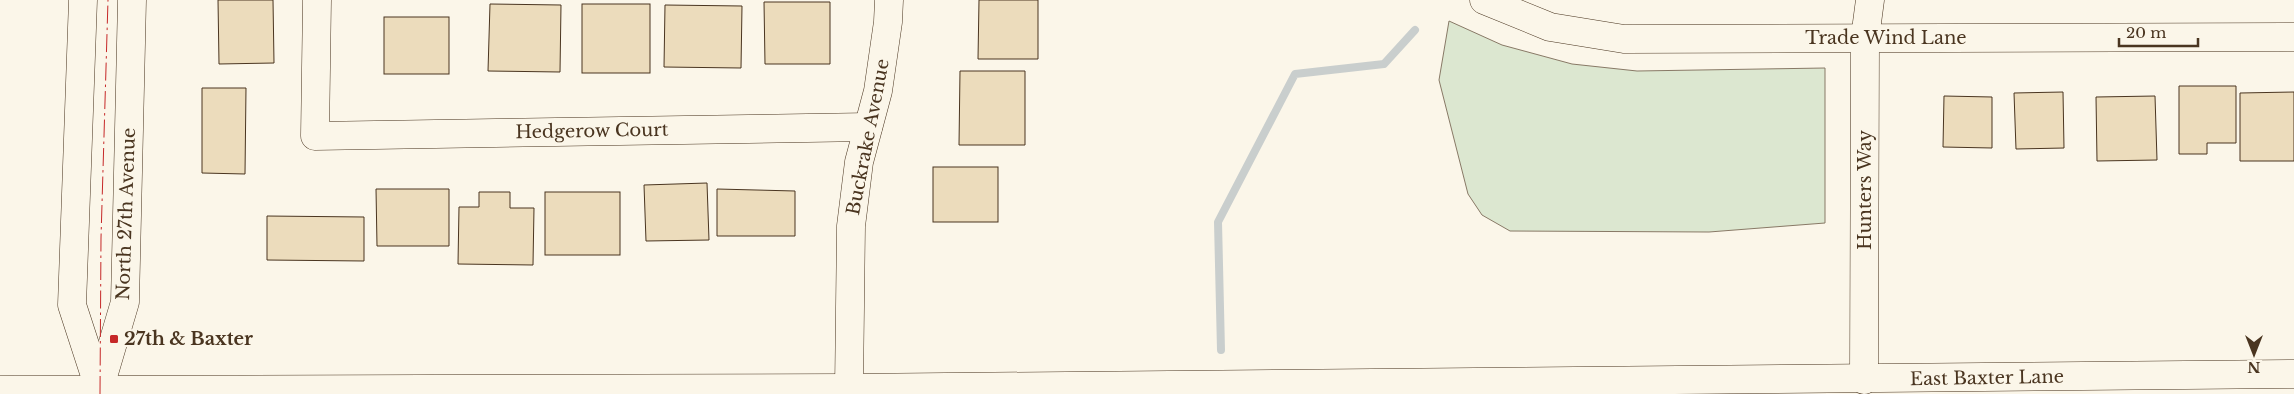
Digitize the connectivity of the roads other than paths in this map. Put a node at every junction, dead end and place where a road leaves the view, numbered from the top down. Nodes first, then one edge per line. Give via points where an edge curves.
1 (83, 0) edge
2 (132, 0) edge
3 (317, 0) edge
4 (889, 0) edge
5 (1484, 0) edge
6 (1870, 0) edge
7 (2294, 37) edge
8 (1865, 38) junction
9 (868, 126) junction
10 (2294, 374) edge
11 (1864, 380) junction
12 (1537, 388) edge
13 (0, 390) edge
14 (848, 391) edge
15 (100, 392) edge

1 - 15 street via 72,305
2 - 15 street, North 27th Avenue via 125,302
3 - 9 street, Hedgerow Court via 315,136
4 - 9 street, Buckrake Avenue via 878,91
5 - 8 street, Trade Wind Lane via 1550,27 1624,38
6 - 8 street, Hunters Way
7 - 8 street, Trade Wind Lane
8 - 11 street, Hunters Way
9 - 14 street, Buckrake Avenue via 859,162 851,226
10 - 11 street, East Baxter Lane
11 - 12 street, East Baxter Lane
12 - 14 street, East Baxter Lane
13 - 15 street, East Baxter Lane
14 - 15 street, East Baxter Lane

